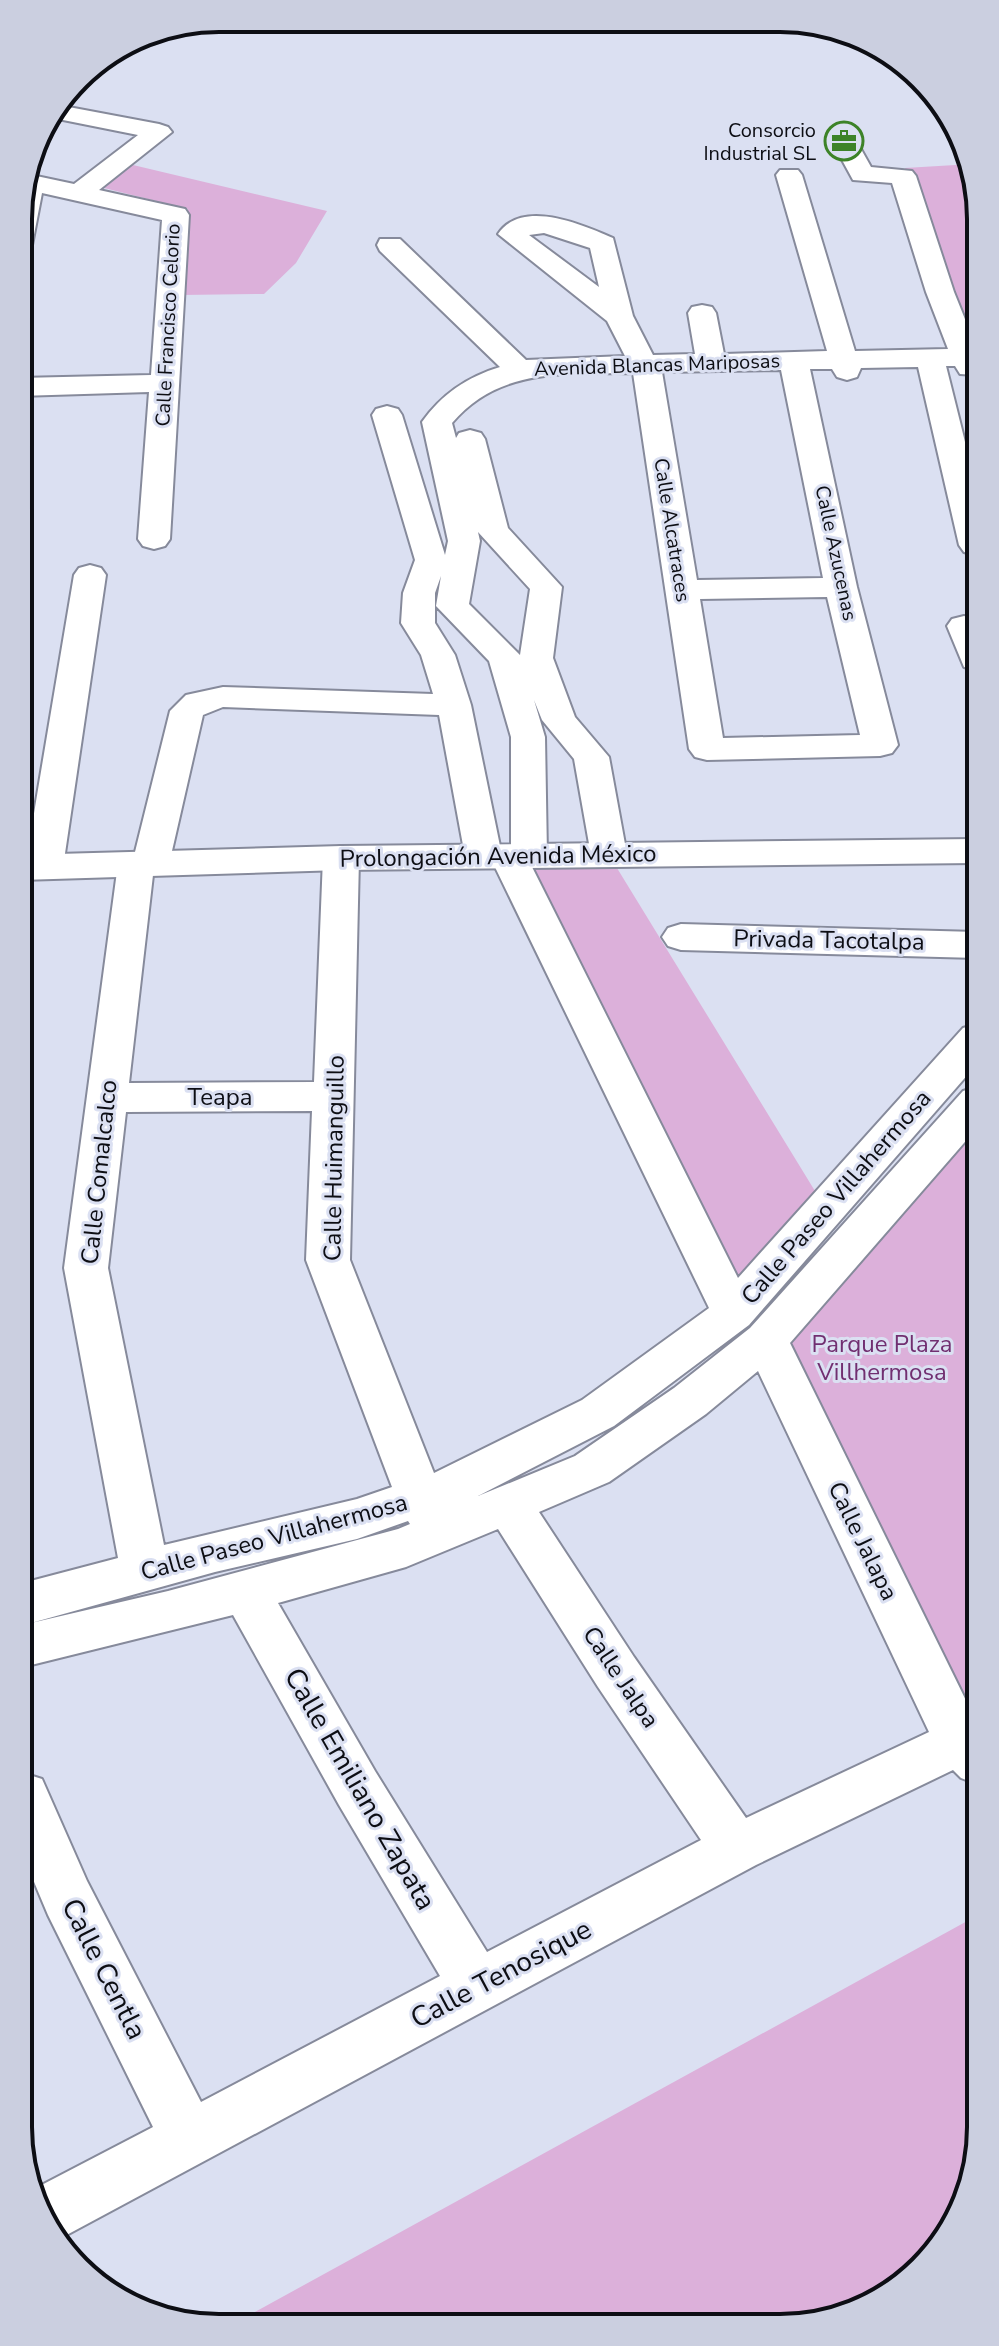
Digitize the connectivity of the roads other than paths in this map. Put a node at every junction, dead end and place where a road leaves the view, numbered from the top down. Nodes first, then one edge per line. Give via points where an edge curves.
1 (65, 113) edge
2 (848, 147) dead end
3 (789, 175) dead end
4 (36, 184) edge
5 (79, 193) junction
6 (390, 245) dead end
7 (702, 313) dead end
8 (619, 316) dead end
9 (967, 353) edge
10 (711, 361) junction
11 (967, 362) edge
12 (931, 363) junction
13 (844, 365) junction
14 (797, 366) junction
15 (656, 368) junction
16 (520, 370) junction
17 (166, 383) junction
18 (32, 387) edge
19 (387, 415) dead end
20 (967, 512) edge
21 (154, 539) dead end
22 (90, 575) dead end
23 (841, 587) junction
24 (693, 590) junction
25 (964, 626) dead end
26 (967, 634) edge
27 (454, 705) junction
28 (720, 749) joint
29 (967, 851) edge
30 (609, 855) junction
31 (506, 856) junction
32 (341, 858) junction
33 (143, 864) junction
34 (32, 867) edge
35 (681, 937) dead end
36 (967, 945) edge
37 (967, 1051) edge
38 (333, 1096) junction
39 (107, 1098) junction
40 (967, 1111) edge
41 (800, 1271) junction
42 (750, 1326) junction
43 (508, 1504) junction
44 (430, 1515) junction
45 (145, 1571) junction
46 (245, 1591) junction
47 (32, 1602) edge
48 (32, 1644) edge
49 (967, 1746) edge
50 (967, 1753) edge
51 (32, 1815) edge
52 (737, 1848) junction
53 (477, 1987) junction
54 (189, 2139) junction
55 (52, 2211) edge

1 - 5 street via 159,132
2 - 9 street via 862,175 903,176 940,292
3 - 13 street
4 - 5 street, Calle Francisco Celorio
5 - 17 street, Calle Francisco Celorio via 176,215
6 - 16 street
7 - 10 street
8 - 15 street, Calle Alcatraces
10 - 14 street, Avenida Blancas Mariposas
10 - 15 street, Avenida Blancas Mariposas
11 - 12 street, Avenida Blancas Mariposas
12 - 13 street, Avenida Blancas Mariposas
12 - 20 street
13 - 14 street, Avenida Blancas Mariposas
14 - 15 street, Avenida Blancas Mariposas
14 - 23 street, Calle Azucenas
15 - 16 street, Avenida Blancas Mariposas via 574,364
15 - 24 street, Calle Alcatraces
15 - 30 street, Avenida Blancas Mariposas via 533,377 475,398 465,420 493,531 546,587 536,658 559,720 591,757
16 - 31 street, Avenida Blancas Mariposas via 468,389 437,422 464,541 452,606 505,658 528,737
17 - 18 street
17 - 21 street, Calle Francisco Celorio
19 - 27 street via 431,560 419,593 418,623 438,655
22 - 34 street
23 - 24 street
23 - 28 street, Calle Azucenas via 880,745
24 - 28 street, Calle Alcatraces
25 - 26 street
27 - 31 street
27 - 33 street, Calle Comalcalco via 223,697 198,702 187,711
29 - 30 main road, Prolongación Avenida México
30 - 31 main road, Prolongación Avenida México
31 - 32 main road, Prolongación Avenida México
31 - 42 street, Calle Jalapa
32 - 33 main road, Prolongación Avenida México
32 - 38 street, Calle Huimanguillo
33 - 34 main road, Prolongación Avenida México
33 - 39 street, Calle Comalcalco
35 - 36 street, Privada Tacotalpa
37 - 41 street, Calle Paseo Villahermosa
38 - 39 street, Teapa
38 - 44 street, Calle Huimanguillo via 328,1260
39 - 45 street, Calle Comalcalco via 86,1268
40 - 41 street, Calle Paseo Villahermosa
41 - 42 street, Calle Paseo Villahermosa
42 - 43 street, Calle Paseo Villahermosa via 690,1401 592,1469
42 - 44 street, Calle Paseo Villahermosa via 711,1332 598,1413 456,1485
42 - 49 street, Calle Jalapa
43 - 44 street, Calle Paseo Villahermosa
43 - 52 street, Calle Jalpa
44 - 45 street, Calle Paseo Villahermosa via 357,1519
44 - 46 street, Calle Paseo Villahermosa via 406,1547
45 - 47 street, Calle Paseo Villahermosa
46 - 48 street, Calle Paseo Villahermosa
46 - 53 street, Calle Emiliano Zapata
50 - 52 street, Calle Tenosique
51 - 54 street, Calle Centla via 67,1897
52 - 53 street, Calle Tenosique
53 - 54 street, Calle Tenosique
54 - 55 street, Calle Tenosique

